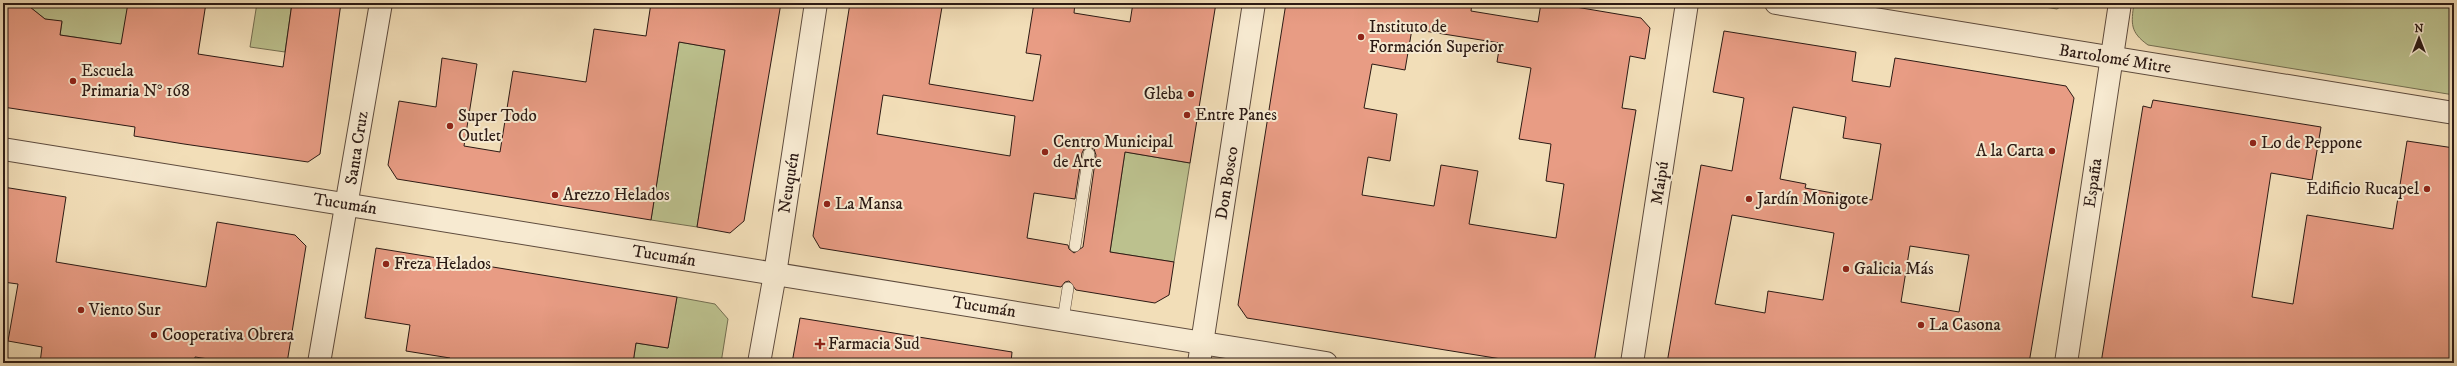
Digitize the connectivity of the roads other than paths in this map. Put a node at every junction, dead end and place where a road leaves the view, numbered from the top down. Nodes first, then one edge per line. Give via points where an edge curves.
1 (381, 3) edge
2 (816, 3) edge
3 (1254, 3) edge
4 (1687, 3) edge
5 (1776, 3) edge
6 (2120, 3) edge
7 (2111, 59) junction
8 (2454, 114) edge
9 (3, 149) edge
10 (1089, 154) dead end
11 (347, 204) junction
12 (1075, 246) dead end
13 (775, 274) junction
14 (1068, 288) dead end
15 (1063, 320) junction
16 (1200, 353) edge
17 (319, 363) edge
18 (759, 363) edge
19 (1326, 363) edge
20 (1632, 363) edge
21 (2066, 363) edge

1 - 11 street, Santa Cruz
2 - 13 street, Neuquén
3 - 16 street, Don Bosco
4 - 20 street, Maipú
5 - 7 street, Bartolomé Mitre
6 - 7 street, España
7 - 8 street, Bartolomé Mitre
7 - 21 street, España
9 - 11 street, Tucumán
10 - 12 lane
11 - 13 street, Tucumán
11 - 17 street, Santa Cruz
13 - 15 street, Tucumán
13 - 18 street, Neuquén
14 - 15 lane
15 - 16 street, Tucumán
16 - 19 street, Tucumán

